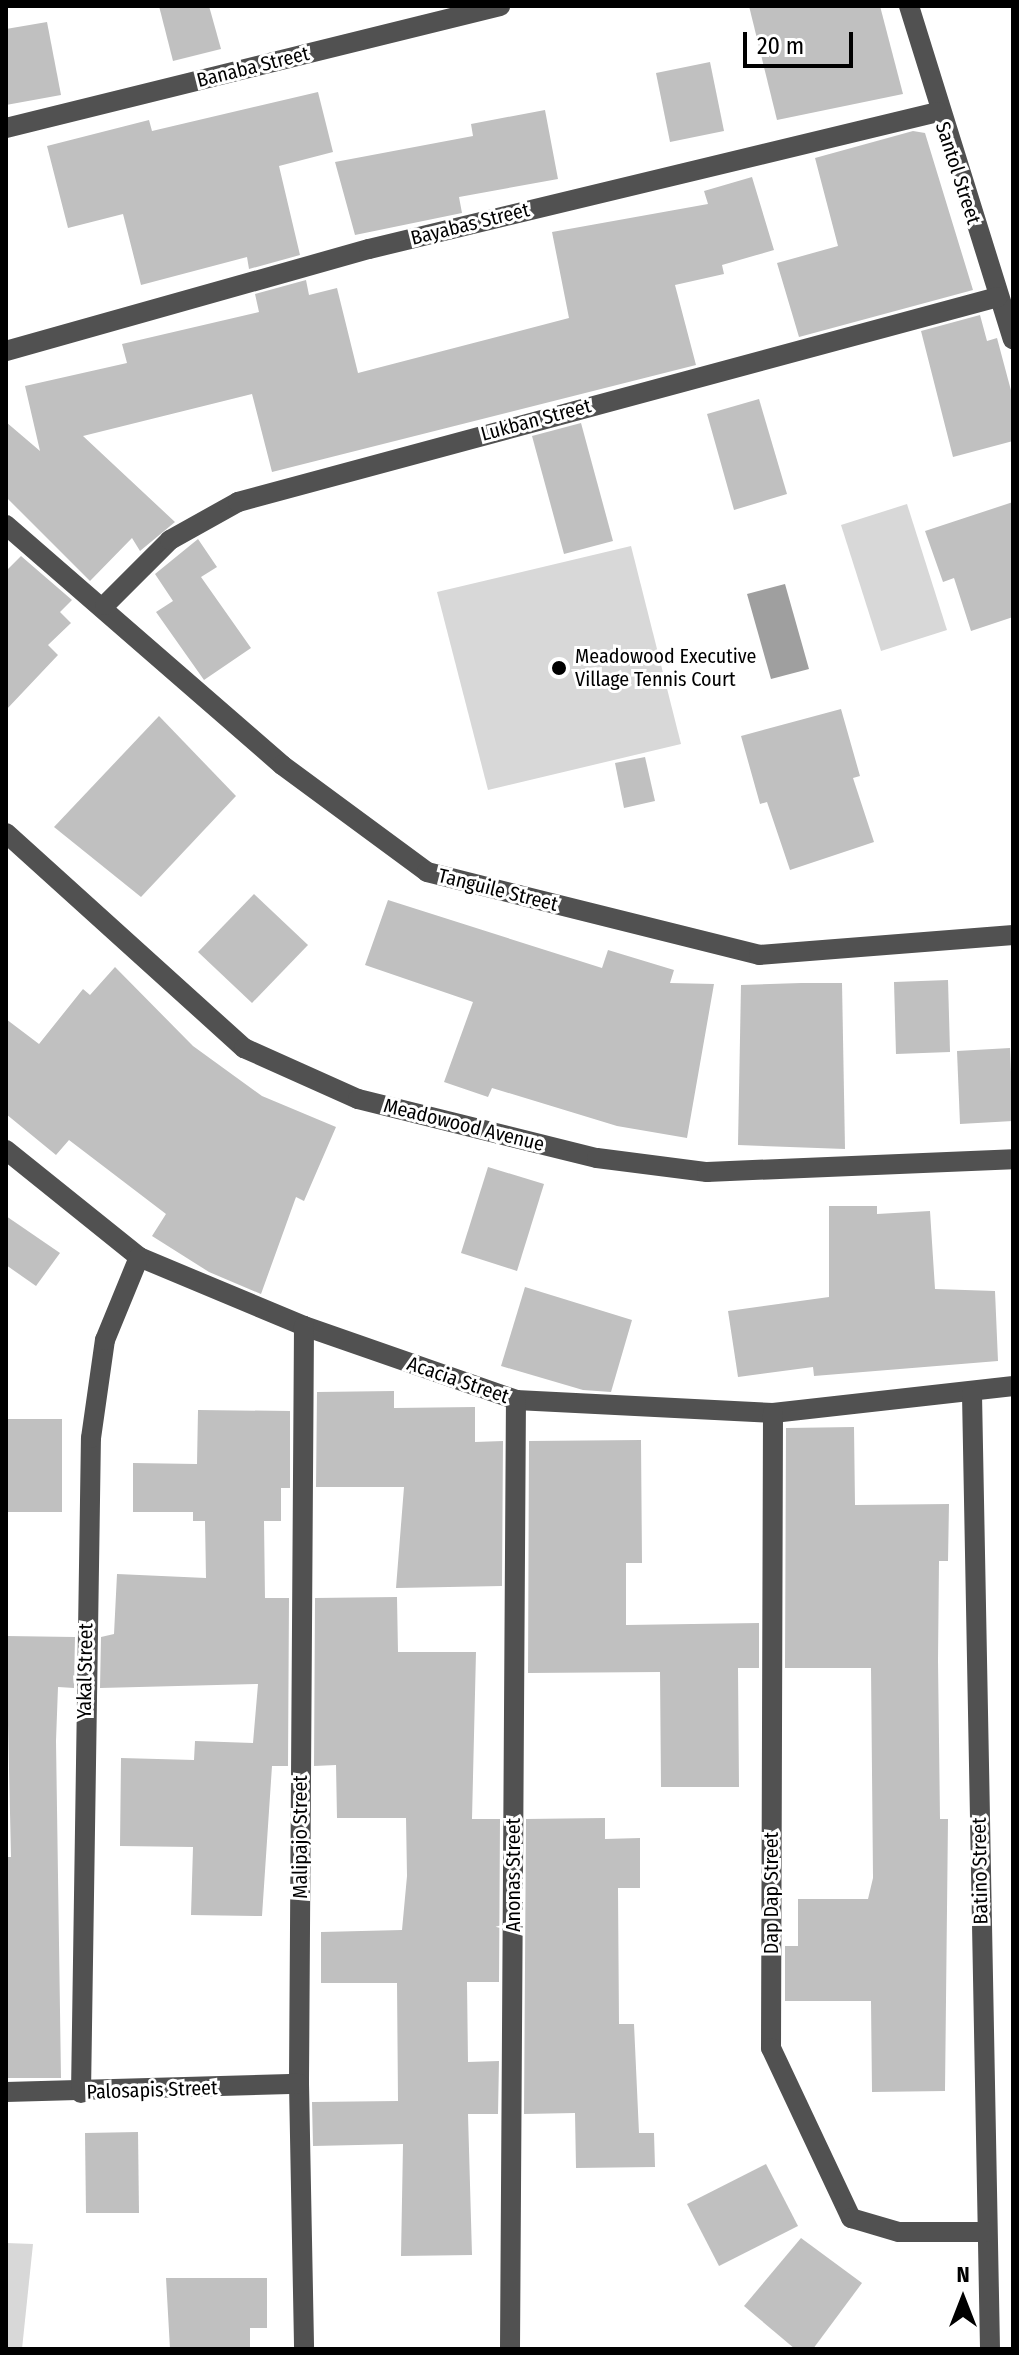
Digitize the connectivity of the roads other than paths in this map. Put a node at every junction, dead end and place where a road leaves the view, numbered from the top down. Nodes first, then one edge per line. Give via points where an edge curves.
1 (500, 6) edge
2 (909, 6) edge
3 (938, 112) junction
4 (6, 128) edge
5 (998, 297) junction
6 (1013, 339) edge
7 (6, 351) edge
8 (6, 525) edge
9 (105, 605) junction
10 (6, 833) edge
11 (1013, 935) edge
12 (6, 1150) edge
13 (1013, 1159) edge
14 (139, 1257) junction
15 (304, 1326) junction
16 (1013, 1386) edge
17 (972, 1394) junction
18 (516, 1400) junction
19 (773, 1413) junction
20 (299, 2084) junction
21 (6, 2092) edge
22 (81, 2093) junction
23 (986, 2232) junction
24 (304, 2349) edge
25 (510, 2349) edge
26 (990, 2349) edge

1 - 4 street, Banaba Street
2 - 3 street, Santol Street
3 - 5 street, Santol Street
3 - 7 street, Bayabas Street via 369,249
5 - 6 street, Santol Street
5 - 9 street, Lukban Street via 238,502 170,540
8 - 9 street, Tanguile Street
9 - 11 street, Tanguile Street via 282,765 427,872 759,955
10 - 13 street, Meadowood Avenue via 244,1048 358,1099 597,1158 707,1172
12 - 14 street, Acacia Street
14 - 15 street, Acacia Street
14 - 22 street, Yakal Street via 105,1340 91,1438
15 - 18 street, Acacia Street
15 - 20 street, Malipajo Street
16 - 17 street, Acacia Street
17 - 19 street, Acacia Street
17 - 23 street, Batino Street
18 - 19 street, Acacia Street
18 - 25 street, Anonas Street
19 - 23 street, Dap Dap Street via 771,2048 851,2218 899,2232
20 - 22 street, Palosapis Street
20 - 24 street, Malipajo Street
21 - 22 street, Palosapis Street
23 - 26 street, Batino Street

